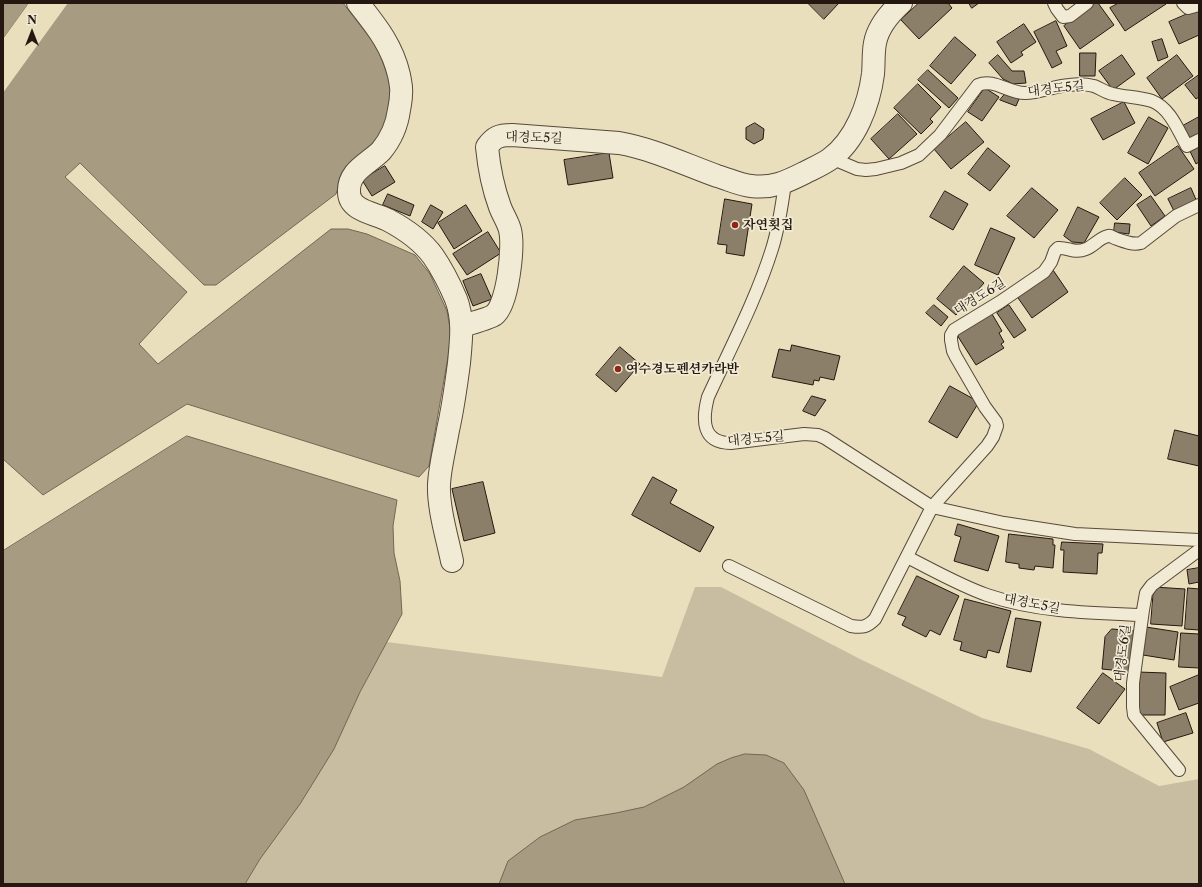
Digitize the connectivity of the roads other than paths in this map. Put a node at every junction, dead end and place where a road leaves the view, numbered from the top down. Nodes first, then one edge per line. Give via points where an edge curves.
1 (358, 3) edge
2 (901, 3) edge
3 (1054, 3) edge
4 (1086, 3) edge
5 (1183, 3) edge
6 (1199, 5) edge
7 (1199, 140) edge
8 (831, 158) junction
9 (785, 183) junction
10 (1199, 205) edge
11 (462, 326) junction
12 (932, 507) junction
13 (1199, 540) edge
14 (1199, 550) edge
15 (906, 557) junction
16 (452, 561) dead end
17 (729, 566) dead end
18 (1142, 615) junction
19 (1179, 770) dead end

1 - 11 street via 389,46 397,65 402,94 392,134 380,151 354,174 348,194 358,208 403,228 433,256 456,300
2 - 8 street, 대경도5길 via 877,35 869,91 856,129
3 - 4 lane via 1063,17 1070,16
5 - 6 lane via 1188,8
7 - 8 lane, 대경도5길 via 1187,146 1170,116 1152,101 1112,94 1093,86 1069,85 1024,93 985,82 978,85 940,135 919,155 901,163 866,170
8 - 9 street, 대경도5길
9 - 11 street, 대경도5길 via 774,186 740,184 654,151 619,143 512,135 497,137 487,147 500,207 510,230 508,279 501,305 494,315
9 - 12 lane, 대경도5길 via 779,219 764,274 708,398 706,428 713,439 726,443 804,434 818,435
10 - 12 lane, 대경도6길 via 1176,216 1141,243 1132,244 1108,236 1080,251 1058,248 1044,272 954,330 951,335 953,351 997,426 987,446
11 - 16 street via 455,394 439,486 439,500
12 - 13 lane via 1004,523 1075,534
12 - 15 lane
14 - 18 lane, 대경도6길 via 1152,586 1146,593
15 - 17 lane via 875,619 861,628 851,626
15 - 18 lane, 대경도5길 via 967,587 1013,602 1072,612
18 - 19 lane, 대경도6길 via 1133,683 1134,715

